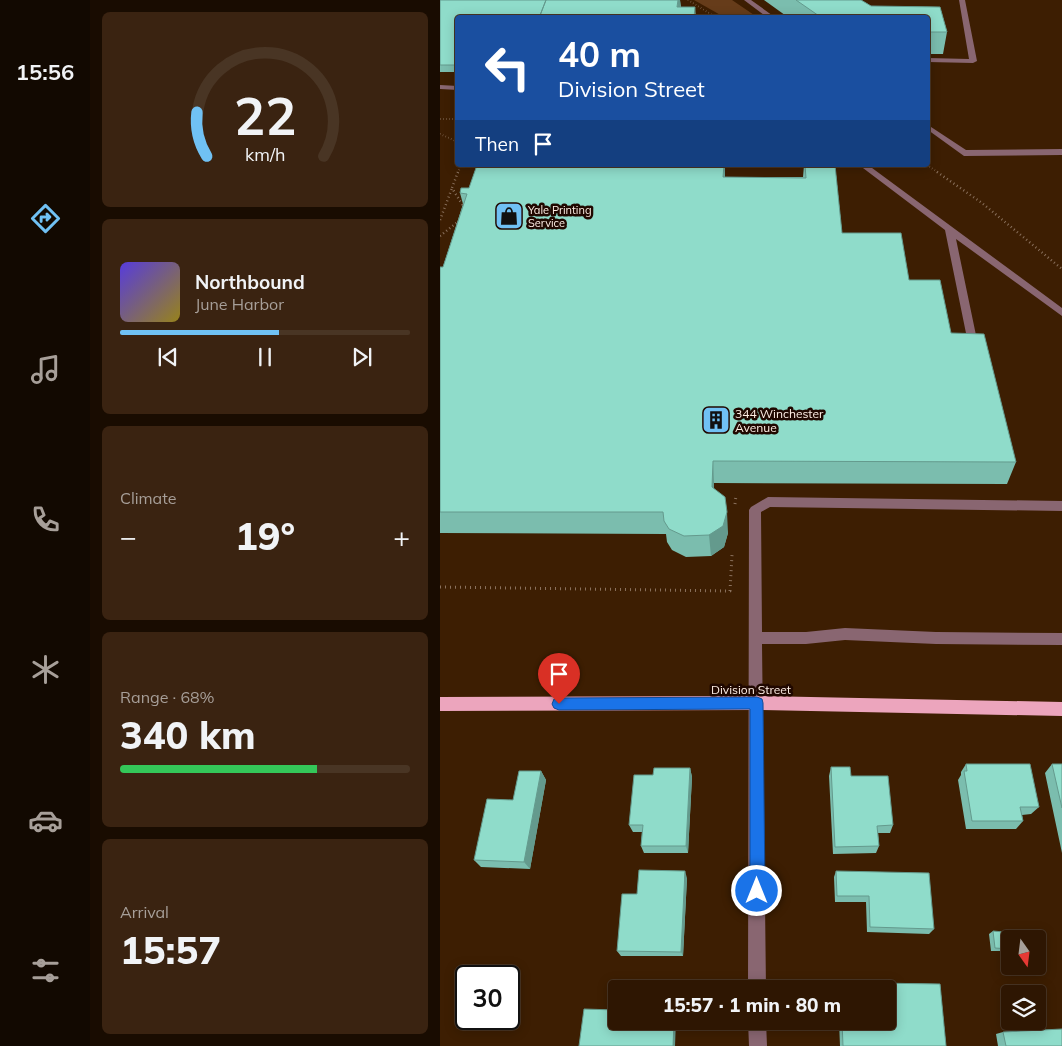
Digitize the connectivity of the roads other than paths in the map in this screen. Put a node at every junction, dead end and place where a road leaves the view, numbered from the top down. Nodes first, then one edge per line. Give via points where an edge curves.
1 (747, 0) edge
2 (962, 0) edge
3 (769, 15) edge
4 (930, 60) edge
5 (440, 87) edge
6 (455, 88) edge
7 (930, 128) edge
8 (1062, 152) edge
9 (866, 167) edge
10 (949, 228) junction
11 (1062, 313) edge
12 (972, 340) edge
13 (1062, 506) edge
14 (755, 638) junction
15 (1062, 639) edge
16 (757, 703) junction
17 (440, 704) edge
18 (1062, 709) edge
19 (757, 980) edge
20 (758, 1030) edge
21 (758, 1046) edge

1 - 3 street
2 - 4 street via 973,61
5 - 6 street
7 - 8 street via 964,153
9 - 10 street
10 - 11 street
10 - 12 street
13 - 14 street via 768,502 755,510
14 - 15 street via 845,634
14 - 16 street
16 - 17 main road, Division Street
16 - 18 main road, Division Street
16 - 19 street
20 - 21 street

